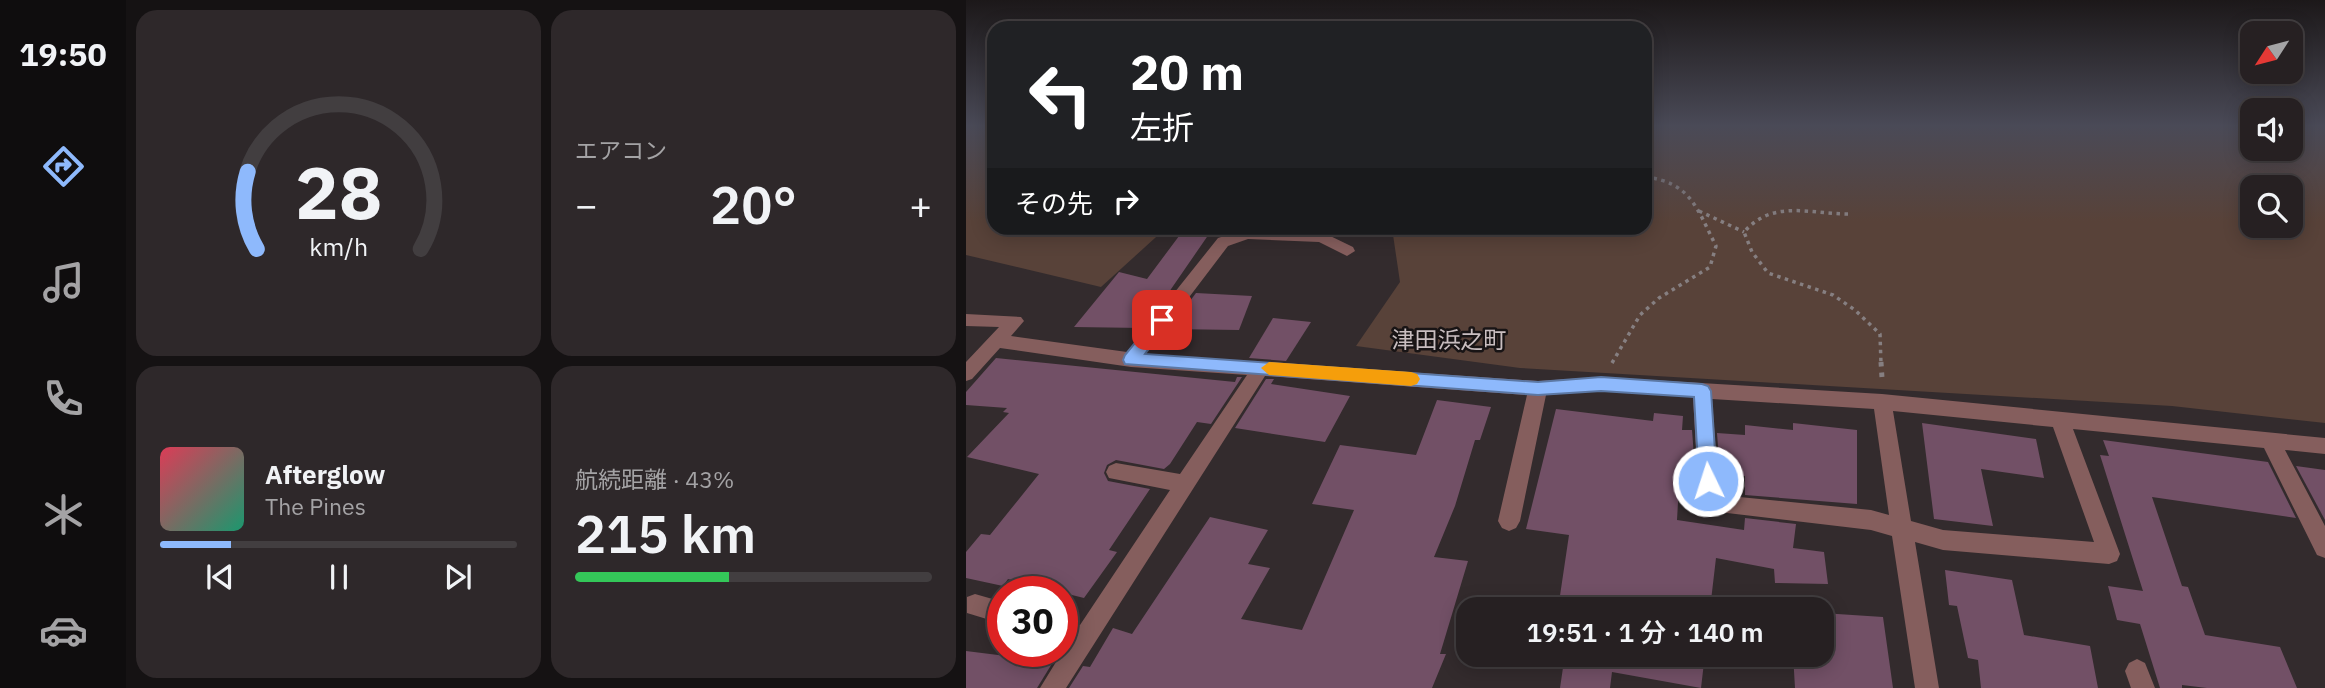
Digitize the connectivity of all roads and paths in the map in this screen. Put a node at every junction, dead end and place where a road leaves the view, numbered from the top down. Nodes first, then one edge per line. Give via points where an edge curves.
1 (1652, 178) edge
2 (1698, 211) junction
3 (1848, 214) dead end
4 (1744, 232) junction
5 (1244, 235) edge
6 (1272, 235) edge
7 (1347, 251) dead end
8 (966, 320) edge
9 (997, 341) junction
10 (1131, 360) junction
11 (1261, 368) junction
12 (966, 374) edge
13 (1601, 384) junction
14 (1538, 388) junction
15 (1702, 391) junction
16 (1882, 402) junction
17 (2060, 419) junction
18 (2270, 440) junction
19 (2325, 446) edge
20 (1116, 472) dead end
21 (1185, 484) junction
22 (1510, 521) dead end
23 (1902, 529) junction
24 (2325, 548) edge
25 (975, 605) dead end
26 (987, 608) edge
27 (1078, 628) edge
28 (1060, 667) edge
29 (1052, 688) edge
30 (1927, 688) edge

1 - 2 path via 1671,181
2 - 4 path
2 - 13 path via 1716,246 1710,267 1640,315
3 - 4 path via 1780,209 1765,212
4 - 16 path via 1754,258 1774,279 1823,290 1855,307 1881,334
5 - 10 street via 1223,242
6 - 7 street via 1322,237
8 - 9 street via 1015,321
9 - 10 street
9 - 12 street
10 - 11 street
11 - 14 street
11 - 21 street
13 - 14 street
13 - 15 street
14 - 22 street
15 - 16 street
15 - 23 street via 1709,503 1871,520
16 - 17 street
16 - 23 street
17 - 18 street
17 - 23 street via 2109,554 1943,540
18 - 19 street
18 - 24 street
20 - 21 street
21 - 27 street
23 - 30 street
25 - 26 street
28 - 29 street

